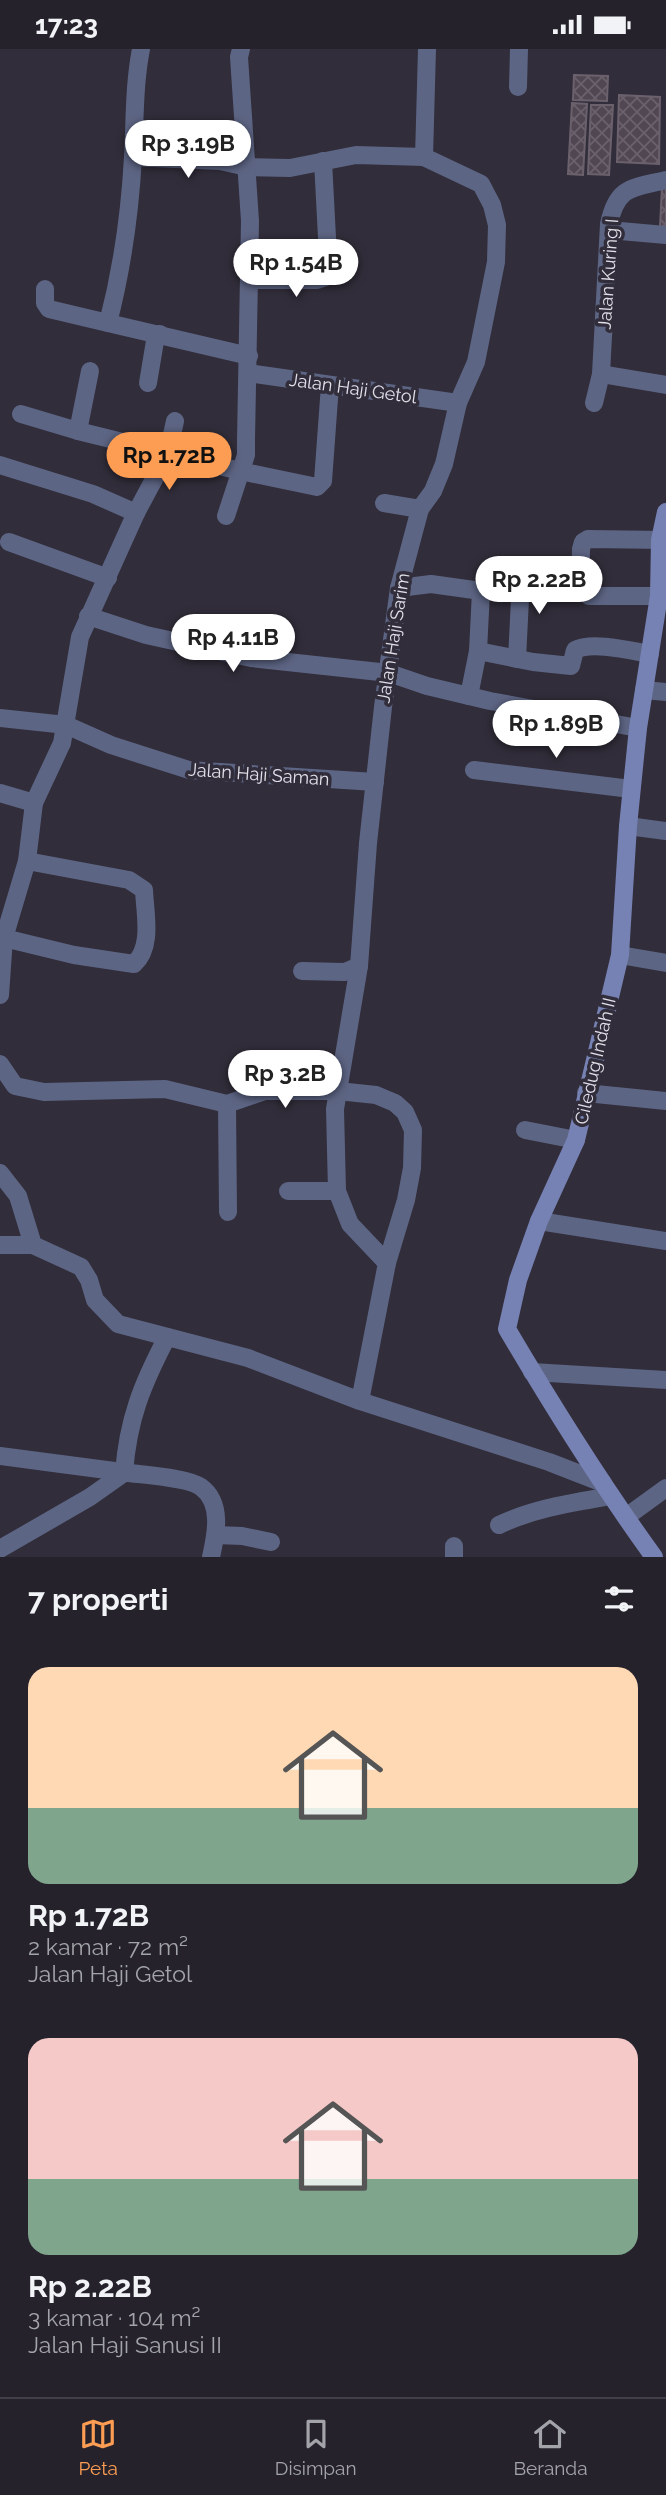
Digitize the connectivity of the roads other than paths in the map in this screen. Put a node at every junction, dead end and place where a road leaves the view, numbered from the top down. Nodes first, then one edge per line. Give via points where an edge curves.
1 (141, 49) edge
2 (241, 49) edge
3 (427, 49) edge
4 (519, 49) edge
5 (518, 87) dead end
6 (133, 157) junction
7 (424, 157) junction
8 (323, 161) junction
9 (247, 167) junction
10 (666, 180) edge
11 (609, 230) junction
12 (666, 235) edge
13 (249, 280) junction
14 (45, 289) dead end
15 (108, 323) junction
16 (160, 334) junction
17 (249, 365) junction
18 (90, 371) dead end
19 (601, 374) junction
20 (148, 383) dead end
21 (330, 385) junction
22 (666, 385) edge
23 (458, 403) junction
24 (594, 403) dead end
25 (21, 414) dead end
26 (175, 421) dead end
27 (78, 431) junction
28 (168, 453) junction
29 (0, 465) edge
30 (240, 471) junction
31 (384, 503) dead end
32 (420, 509) junction
33 (666, 512) edge
34 (136, 513) junction
35 (226, 516) dead end
36 (663, 540) edge
37 (9, 542) dead end
38 (108, 578) junction
39 (399, 588) junction
40 (481, 591) junction
41 (659, 596) junction
42 (88, 616) junction
43 (478, 651) junction
44 (650, 654) junction
45 (517, 659) junction
46 (388, 673) junction
47 (644, 690) junction
48 (666, 692) edge
49 (469, 696) junction
50 (0, 718) edge
51 (66, 725) junction
52 (638, 728) junction
53 (474, 770) dead end
54 (375, 782) junction
55 (631, 789) junction
56 (0, 793) edge
57 (34, 803) junction
58 (628, 826) junction
59 (666, 831) edge
60 (27, 861) junction
61 (4, 938) junction
62 (620, 955) junction
63 (666, 963) edge
64 (359, 966) junction
65 (302, 971) dead end
66 (0, 995) edge
67 (0, 1064) edge
68 (338, 1091) junction
69 (586, 1093) junction
70 (666, 1101) edge
71 (227, 1104) junction
72 (525, 1130) dead end
73 (576, 1140) junction
74 (0, 1173) edge
75 (288, 1191) dead end
76 (337, 1191) junction
77 (228, 1212) dead end
78 (539, 1221) junction
79 (666, 1241) edge
80 (0, 1245) edge
81 (33, 1245) junction
82 (387, 1262) junction
83 (167, 1337) junction
84 (532, 1371) junction
85 (666, 1380) edge
86 (360, 1401) junction
87 (0, 1456) edge
88 (124, 1473) junction
89 (666, 1488) edge
90 (607, 1490) junction
91 (626, 1517) junction
92 (499, 1525) dead end
93 (216, 1535) junction
94 (271, 1542) dead end
95 (0, 1549) edge
96 (211, 1557) edge
97 (654, 1557) edge

1 - 6 street via 135,78
2 - 9 street
3 - 7 street
4 - 5 street
6 - 9 street via 220,161
6 - 15 street via 127,221
7 - 8 street via 356,155
7 - 23 street, Jalan Haji Sarim via 481,184 497,225 496,262 476,362
8 - 9 street via 290,168
8 - 13 street via 329,276
9 - 13 street
10 - 11 street, Jalan Kuring I via 622,194 613,204
11 - 12 street
11 - 19 street, Jalan Kuring I
13 - 17 street
14 - 15 street, Jalan Haji Getol via 49,309
15 - 16 street, Jalan Haji Getol
16 - 17 street, Jalan Haji Getol
16 - 20 street
17 - 21 street, Jalan Haji Getol
17 - 30 street via 246,455
18 - 27 street
19 - 22 street
19 - 24 street, Jalan Kuring I
21 - 23 street, Jalan Haji Getol
21 - 30 street via 320,485
23 - 32 street, Jalan Haji Sarim via 443,464
25 - 27 street
26 - 28 street
27 - 28 street
28 - 30 street
28 - 34 street
29 - 34 street via 93,494
30 - 35 street
31 - 32 street
32 - 39 street, Jalan Haji Sarim
33 - 36 street, Ciledug Indah II
34 - 38 street
36 - 41 street, Ciledug Indah II
36 - 41 street via 588,539 581,549 580,588 589,596
37 - 38 street
38 - 42 street
39 - 40 street via 431,584
39 - 46 street, Jalan Haji Sarim
40 - 43 street
40 - 45 street via 513,591 520,599
41 - 44 street, Ciledug Indah II
42 - 46 street via 146,635 251,658
42 - 51 street via 80,637
43 - 45 street
43 - 49 street
44 - 45 street via 591,646 575,650 571,666
44 - 47 street, Ciledug Indah II
46 - 49 street
46 - 54 street, Jalan Haji Sarim
47 - 48 street
47 - 52 street, Ciledug Indah II
49 - 52 street
50 - 51 street, Jalan Haji Saman
51 - 54 street, Jalan Haji Saman via 189,770
51 - 57 street
52 - 55 street, Ciledug Indah II
53 - 55 street
54 - 64 street, Jalan Haji Sarim
55 - 58 street, Ciledug Indah II
56 - 57 street
57 - 60 street
58 - 59 street
58 - 62 street, Ciledug Indah II
60 - 61 street
60 - 61 street via 137,884 144,890 145,949 134,964 114,963
61 - 66 street
62 - 63 street
62 - 69 street, Ciledug Indah II
64 - 65 street via 345,972
64 - 68 street, Jalan Haji Sarim
67 - 71 street via 15,1086 44,1092 165,1089
68 - 71 street via 265,1091
68 - 76 street, Jalan Haji Sarim
68 - 82 street via 376,1095 395,1103 413,1130 406,1200
69 - 70 street
69 - 73 street, Ciledug Indah II
71 - 77 street
72 - 73 street
73 - 78 street, Ciledug Indah II
74 - 81 street via 18,1196
75 - 76 street
76 - 82 street, Jalan Haji Sarim via 350,1224
78 - 79 street
78 - 84 street, Ciledug Indah II via 507,1329
80 - 81 street
81 - 83 street via 81,1267 94,1300 118,1324
82 - 86 street
83 - 86 street via 248,1357
83 - 88 street via 131,1421
84 - 85 street
84 - 90 street, Ciledug Indah II
86 - 90 street via 549,1462
87 - 88 street
88 - 93 street via 202,1487 213,1503
88 - 95 street
89 - 91 street
90 - 91 street, Ciledug Indah II
90 - 92 street
91 - 97 street, Ciledug Indah II
93 - 94 street
93 - 96 street

